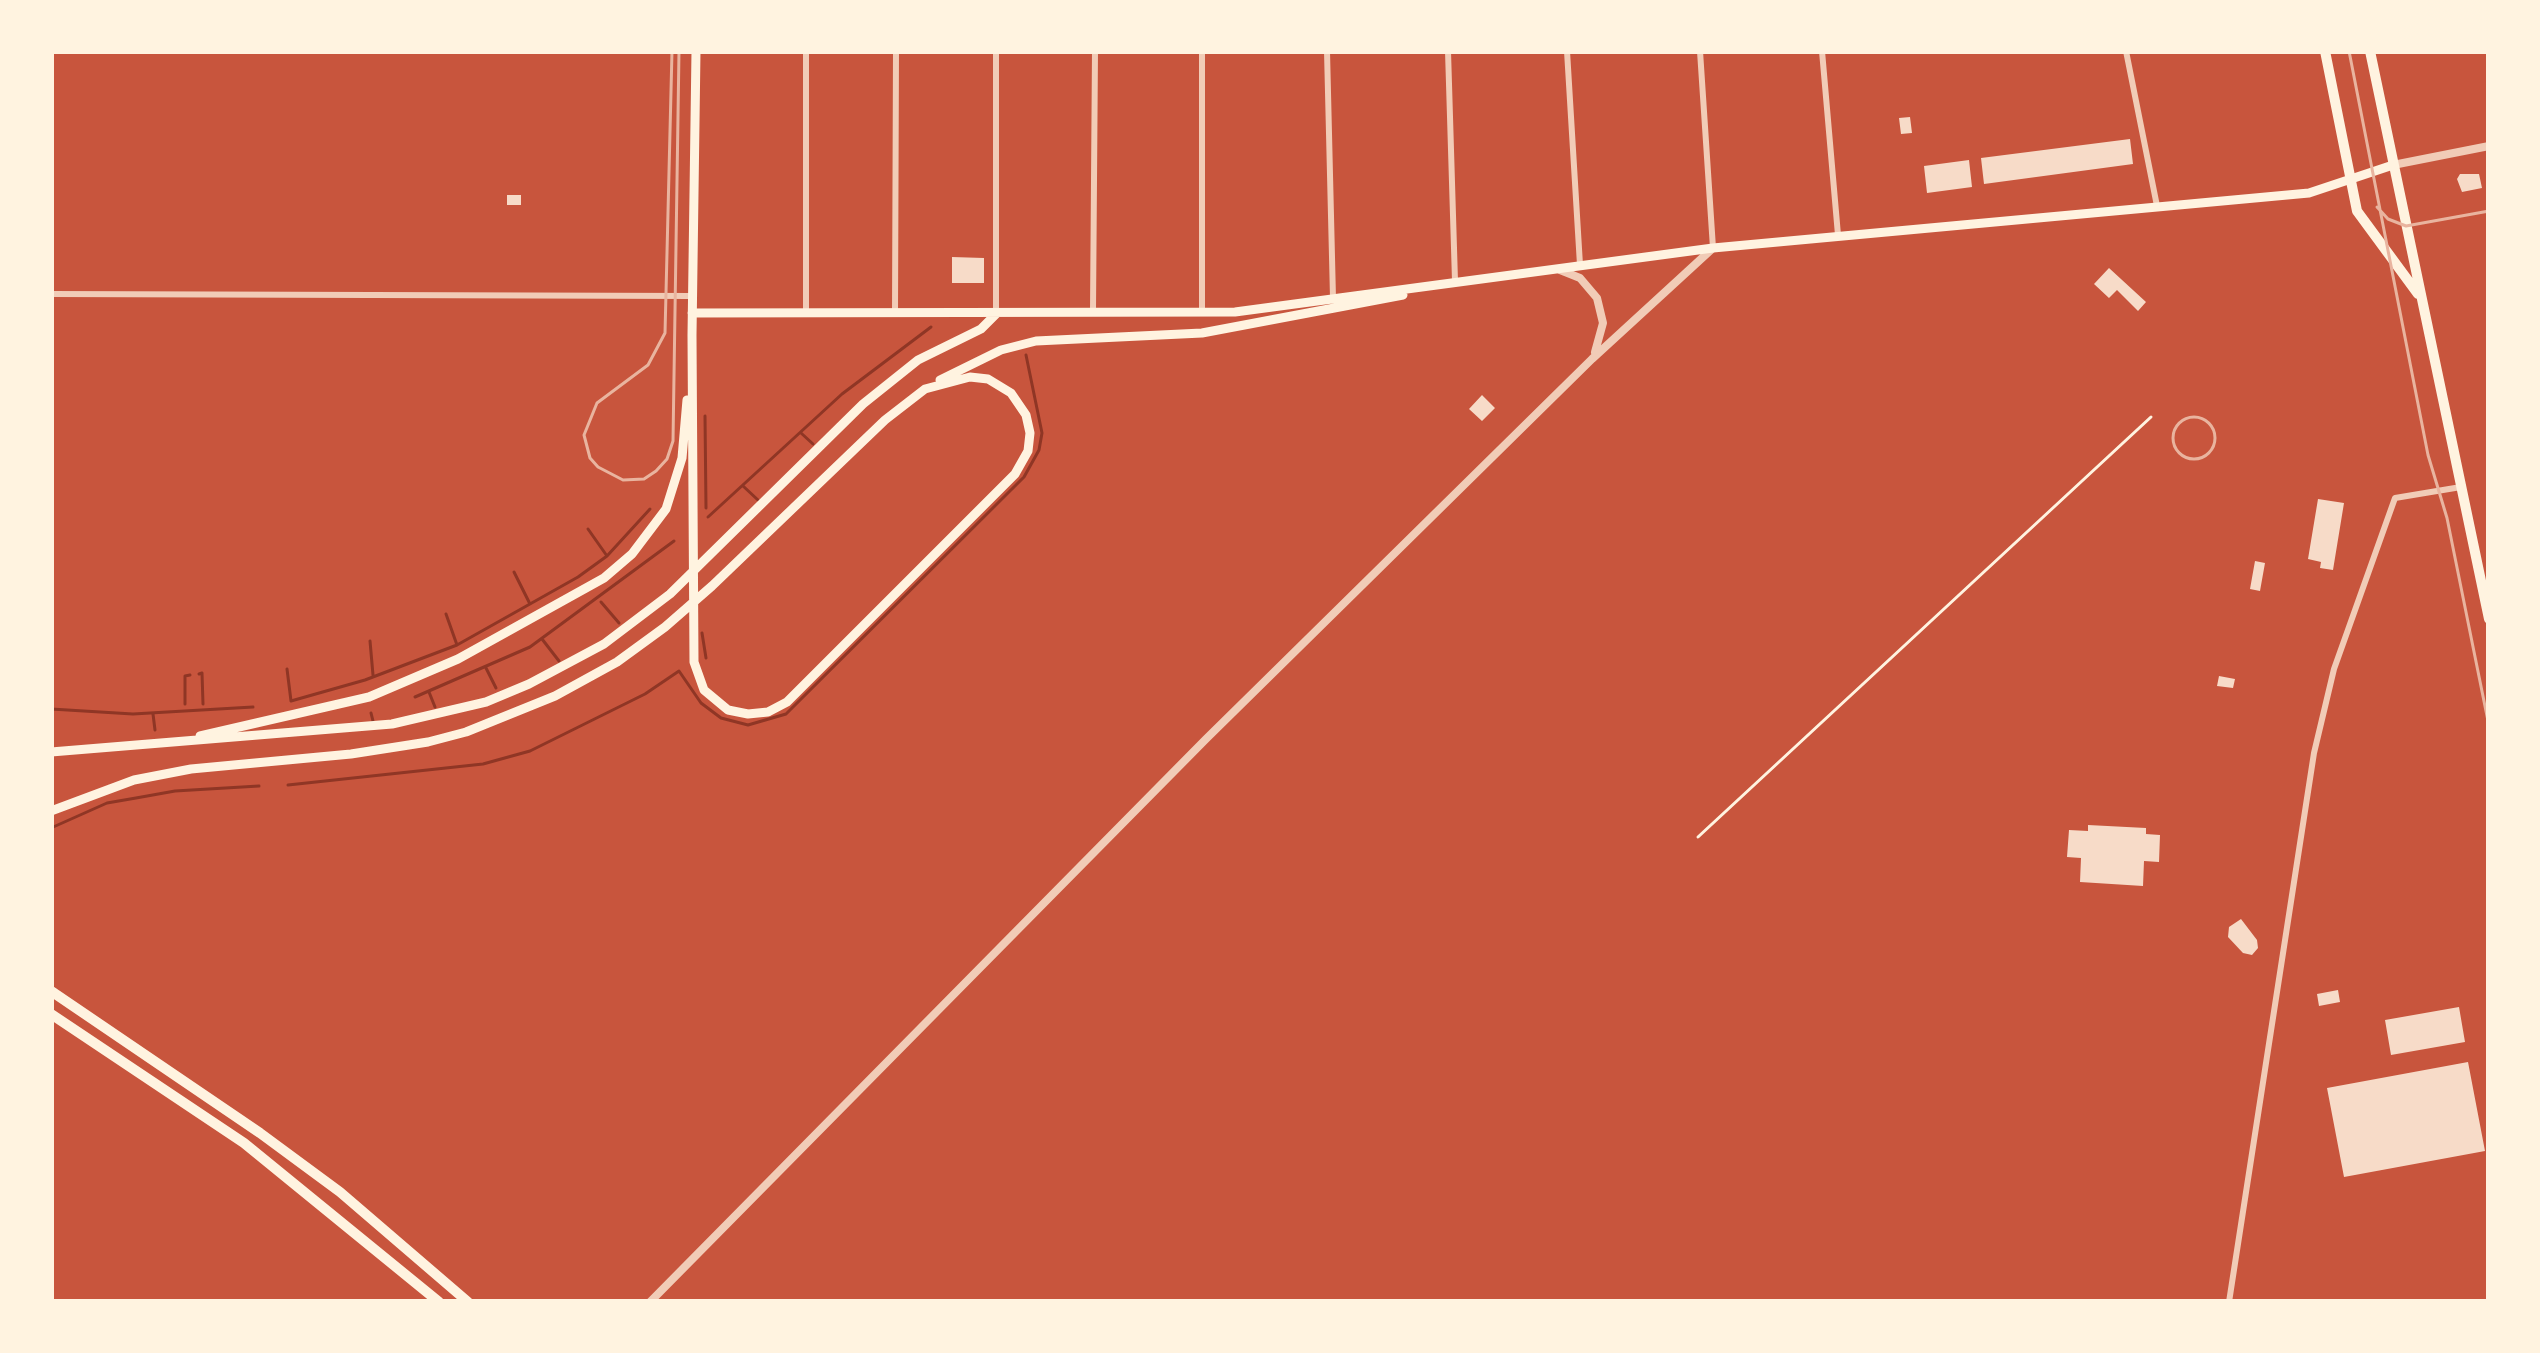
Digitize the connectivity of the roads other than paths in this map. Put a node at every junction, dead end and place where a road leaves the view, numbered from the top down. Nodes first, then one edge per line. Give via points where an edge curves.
1 (696, 51) edge
2 (806, 51) edge
3 (896, 51) edge
4 (996, 51) edge
5 (1095, 51) edge
6 (1202, 51) edge
7 (1327, 51) edge
8 (1448, 51) edge
9 (1567, 51) edge
10 (1700, 51) edge
11 (1822, 51) edge
12 (2126, 51) edge
13 (2325, 51) edge
14 (2370, 51) edge
15 (2489, 146) edge
16 (2393, 165) junction
17 (2350, 177) junction
18 (2158, 209) junction
19 (1838, 235) junction
20 (1713, 248) junction
21 (1580, 265) junction
22 (1556, 269) junction
23 (1455, 283) junction
24 (51, 294) edge
25 (692, 296) junction
26 (2420, 297) junction
27 (1333, 298) junction
28 (692, 314) junction
29 (806, 314) junction
30 (895, 314) junction
31 (996, 314) junction
32 (1094, 314) junction
33 (1202, 314) junction
34 (692, 335) junction
35 (1592, 359) junction
36 (925, 389) junction
37 (2461, 487) junction
38 (2489, 619) edge
39 (166, 744) junction
40 (51, 752) edge
41 (51, 811) edge
42 (51, 991) edge
43 (51, 1014) edge
44 (440, 1302) edge
45 (468, 1302) edge
46 (650, 1302) edge
47 (2229, 1302) edge

1 - 25 main road
2 - 29 street
3 - 30 street
4 - 31 street
5 - 32 street
6 - 33 street
7 - 27 street
8 - 23 street
9 - 21 street
10 - 20 street
11 - 19 street
12 - 18 street
13 - 17 main road
14 - 16 main road
15 - 16 street
16 - 17 main road
16 - 26 main road
17 - 18 main road via 2309,193
17 - 26 main road via 2357,211
18 - 19 main road
19 - 20 main road
20 - 21 main road
20 - 35 street
21 - 22 main road
22 - 23 main road
22 - 35 street via 1580,278 1597,298 1604,322
23 - 27 main road
23 - 36 main road via 1202,333 1036,340 967,363
24 - 25 street
25 - 28 main road
26 - 37 main road
27 - 33 main road
28 - 29 main road
28 - 34 main road
29 - 30 main road
30 - 31 main road
31 - 32 main road
31 - 39 main road via 895,377 670,594 604,644 486,702 392,724
32 - 33 main road
34 - 36 main road via 694,662 704,690 738,713 787,702 1021,467 1029,424 1004,387 970,377
34 - 39 main road via 674,487 621,565 479,648 369,697
35 - 46 street
36 - 41 main road via 665,627 586,680 466,732 370,752 191,769
37 - 38 main road
37 - 47 street via 2395,498 2334,669
39 - 40 main road
42 - 45 main road via 276,1144
43 - 44 main road via 244,1143

